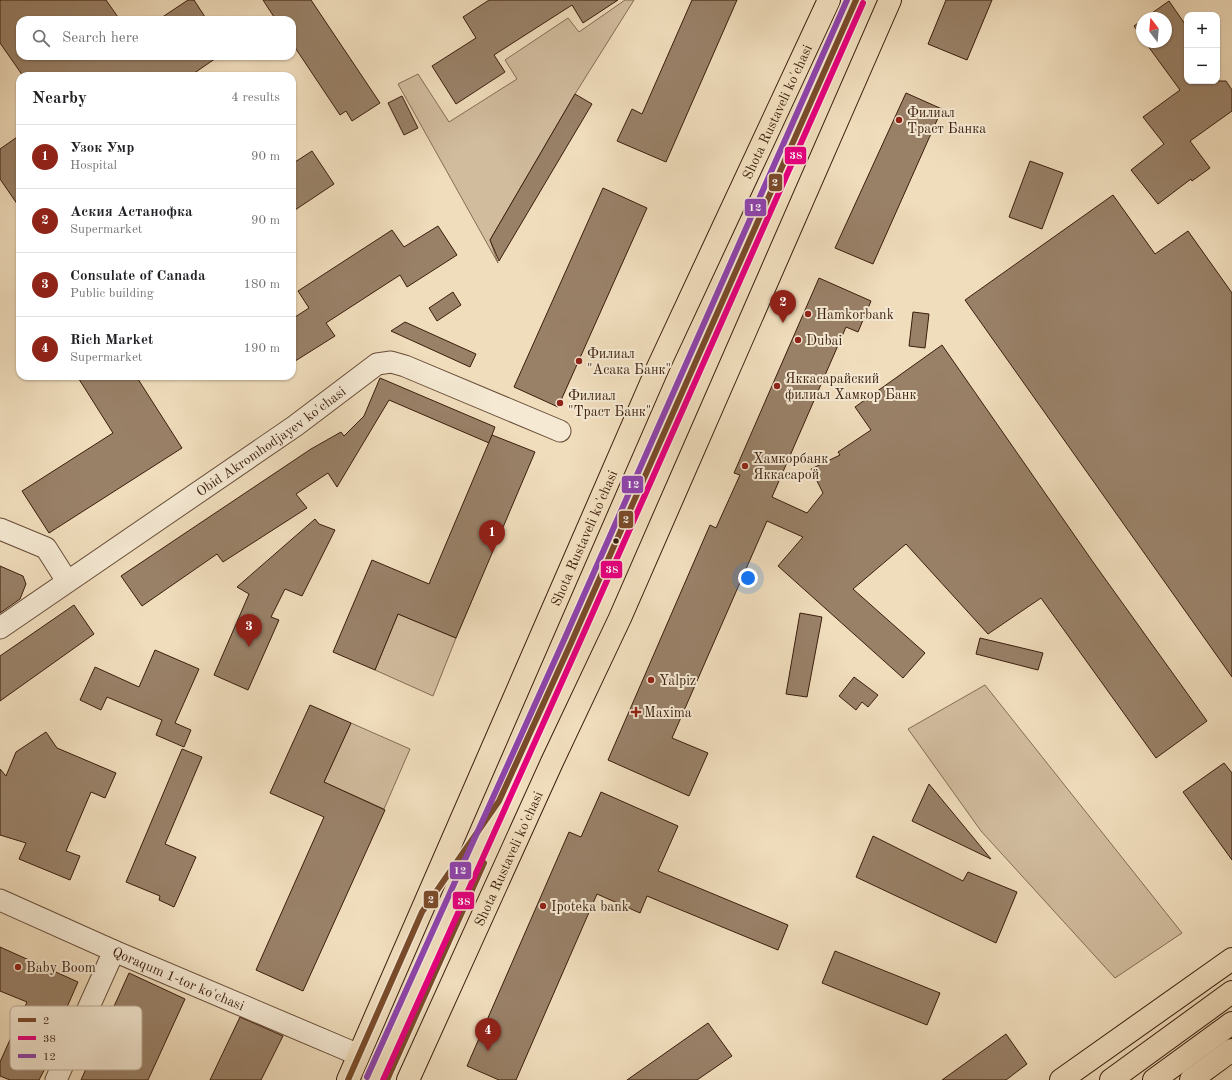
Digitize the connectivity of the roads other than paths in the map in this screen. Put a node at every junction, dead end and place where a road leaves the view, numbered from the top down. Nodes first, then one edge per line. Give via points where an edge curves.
1 (829, 0) edge
2 (890, 0) edge
3 (560, 430) dead end
4 (0, 529) edge
5 (67, 581) junction
6 (0, 628) edge
7 (0, 900) edge
8 (114, 951) junction
9 (1232, 959) edge
10 (1232, 992) edge
11 (89, 1006) edge
12 (1232, 1023) edge
13 (1232, 1050) edge
14 (359, 1055) junction
15 (60, 1070) edge
16 (56, 1080) edge
17 (348, 1080) edge
18 (408, 1080) edge
19 (1061, 1080) edge
20 (1111, 1080) edge
21 (1154, 1080) edge
22 (1191, 1080) edge

1 - 14 main road, Shota Rustaveli ko'chasi via 659,365
2 - 18 main road, Shota Rustaveli ko'chasi via 620,618
3 - 5 street, Obid Akromhodjayev ko'chasi via 406,366 391,362 377,364 295,426
4 - 5 street via 46,548
5 - 6 street, Obid Akromhodjayev ko'chasi
7 - 8 street, Qoraqum 1-tor ko'chasi
8 - 11 street
8 - 14 street, Qoraqum 1-tor ko'chasi
9 - 19 main road
10 - 20 main road
12 - 21 main road
13 - 22 main road
14 - 17 main road, Shota Rustaveli ko'chasi
15 - 16 street

